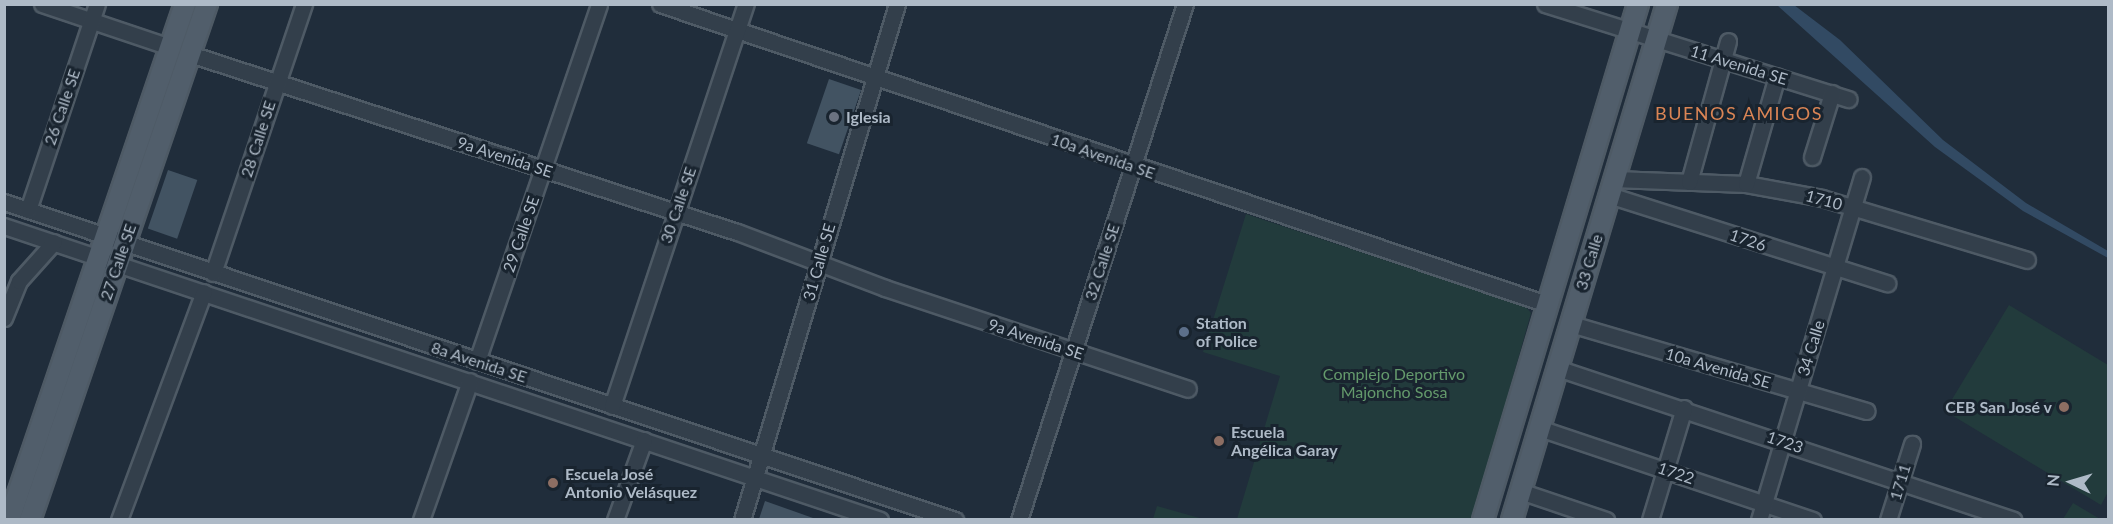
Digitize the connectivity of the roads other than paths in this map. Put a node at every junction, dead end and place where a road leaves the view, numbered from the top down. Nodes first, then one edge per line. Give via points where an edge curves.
1 (42, 4) edge
2 (97, 4) edge
3 (185, 4) edge
4 (207, 4) edge
5 (304, 4) edge
6 (599, 4) edge
7 (660, 4) edge
8 (746, 4) edge
9 (897, 4) edge
10 (1185, 4) edge
11 (1545, 4) edge
12 (1638, 4) edge
13 (1667, 4) edge
14 (91, 21) junction
15 (737, 31) junction
16 (1630, 32) junction
17 (1656, 39) junction
18 (1728, 41) dead end
19 (170, 47) junction
20 (190, 54) junction
21 (1723, 60) junction
22 (1777, 76) junction
23 (874, 77) junction
24 (277, 82) junction
25 (1832, 93) junction
26 (1849, 99) dead end
27 (1812, 157) dead end
28 (1133, 166) junction
29 (543, 169) junction
30 (1862, 177) dead end
31 (1689, 182) junction
32 (1746, 184) junction
33 (1612, 187) junction
34 (4, 202) edge
35 (1852, 208) junction
36 (28, 210) junction
37 (675, 212) junction
38 (4, 226) edge
39 (54, 242) junction
40 (124, 244) junction
41 (101, 247) junction
42 (2027, 260) dead end
43 (819, 262) junction
44 (118, 263) junction
45 (1834, 269) junction
46 (213, 273) junction
47 (1887, 283) dead end
48 (204, 292) junction
49 (1547, 304) junction
50 (4, 318) edge
51 (1570, 324) junction
52 (1074, 351) junction
53 (477, 361) junction
54 (1557, 368) junction
55 (470, 381) junction
56 (1188, 389) dead end
57 (1798, 391) junction
58 (612, 406) junction
59 (1684, 408) junction
60 (1866, 411) dead end
61 (1539, 428) junction
62 (644, 440) junction
63 (1783, 441) junction
64 (1912, 444) dead end
65 (763, 456) junction
66 (1666, 469) junction
67 (756, 478) junction
68 (1900, 481) junction
69 (1520, 491) junction
70 (1764, 503) junction
71 (9, 519) edge
72 (30, 519) edge
73 (119, 519) edge
74 (421, 519) edge
75 (615, 519) edge
76 (742, 519) edge
77 (880, 519) edge
78 (955, 519) edge
79 (1019, 519) edge
80 (1483, 519) edge
81 (1512, 519) edge
82 (1606, 519) edge
83 (1650, 519) edge
84 (1759, 519) edge
85 (1813, 519) edge
86 (1888, 519) edge
87 (2008, 519) edge

1 - 14 street
2 - 14 street, 26 Calle SE
3 - 19 main road, 27 Calle SE
4 - 20 main road, 27 Calle SE
5 - 24 street, 28 Calle SE
6 - 29 street, 29 Calle SE
7 - 15 street, 10a Avenida SE
8 - 15 street, 30 Calle SE
9 - 23 street, 31 Calle SE
10 - 28 street, 32 Calle SE
11 - 16 street, 11 Avenida SE
12 - 16 main road, 33 Calle
13 - 17 main road, 33 Calle
14 - 19 street
14 - 36 street, 26 Calle SE
15 - 23 street, 10a Avenida SE
15 - 37 street, 30 Calle SE
16 - 17 street, 11 Avenida SE
16 - 49 main road, 33 Calle
17 - 21 street, 11 Avenida SE
17 - 33 main road, 33 Calle
18 - 21 street
19 - 41 main road, 27 Calle SE
20 - 24 street, 9a Avenida SE
20 - 40 main road, 27 Calle SE
21 - 22 street, 11 Avenida SE
21 - 31 street
22 - 25 street, 11 Avenida SE
22 - 32 street
23 - 28 street, 10a Avenida SE
23 - 43 street, 31 Calle SE
24 - 29 street, 9a Avenida SE
24 - 46 street, 28 Calle SE
25 - 26 street, 11 Avenida SE
25 - 27 street
28 - 49 street, 10a Avenida SE
28 - 52 street, 32 Calle SE
29 - 37 street, 9a Avenida SE
29 - 53 street, 29 Calle SE
30 - 35 street, 34 Calle
31 - 32 street, 1710
31 - 33 street, 1710
32 - 35 street, 1710
33 - 45 street, 1726
33 - 51 main road, 33 Calle
34 - 36 street, 8a Avenida SE
35 - 42 street, 1710
35 - 45 street, 34 Calle
36 - 41 street, 8a Avenida SE
37 - 43 street, 9a Avenida SE
37 - 58 street, 30 Calle SE
38 - 39 street, 8a Avenida SE
39 - 41 street, 8a Avenida SE
39 - 50 street via 19,282
40 - 41 street, 8a Avenida SE
40 - 44 main road, 27 Calle SE
40 - 46 street, 8a Avenida SE
41 - 44 street, 8a Avenida SE
41 - 71 main road, 27 Calle SE
43 - 52 street, 9a Avenida SE
43 - 65 street, 31 Calle SE
44 - 48 street, 8a Avenida SE
44 - 72 main road, 27 Calle SE
45 - 47 street, 1726
45 - 57 street, 34 Calle
46 - 53 street, 8a Avenida SE
48 - 55 street, 8a Avenida SE
48 - 73 street
49 - 80 main road, 33 Calle
51 - 54 main road, 33 Calle
51 - 57 street, 10a Avenida SE
52 - 56 street, 9a Avenida SE
52 - 79 street, 32 Calle SE
53 - 58 street, 8a Avenida SE
54 - 59 street, 1723
54 - 61 main road, 33 Calle
55 - 62 street, 8a Avenida SE
55 - 74 street
57 - 60 street, 10a Avenida SE
57 - 63 street, 34 Calle
58 - 65 street, 8a Avenida SE
59 - 63 street, 1723
59 - 66 street
61 - 66 street, 1722
61 - 69 main road, 33 Calle
62 - 67 street, 8a Avenida SE
62 - 75 street
63 - 68 street, 1723
63 - 70 street, 34 Calle
64 - 68 street, 1711
65 - 67 street, 31 Calle SE
65 - 78 street, 8a Avenida SE
66 - 70 street, 1722
66 - 83 street
67 - 76 street, 31 Calle SE
67 - 77 street, 8a Avenida SE
68 - 86 street, 1711
68 - 87 street, 1723
69 - 81 main road, 33 Calle
69 - 82 street
70 - 84 street, 34 Calle
70 - 85 street, 1722

